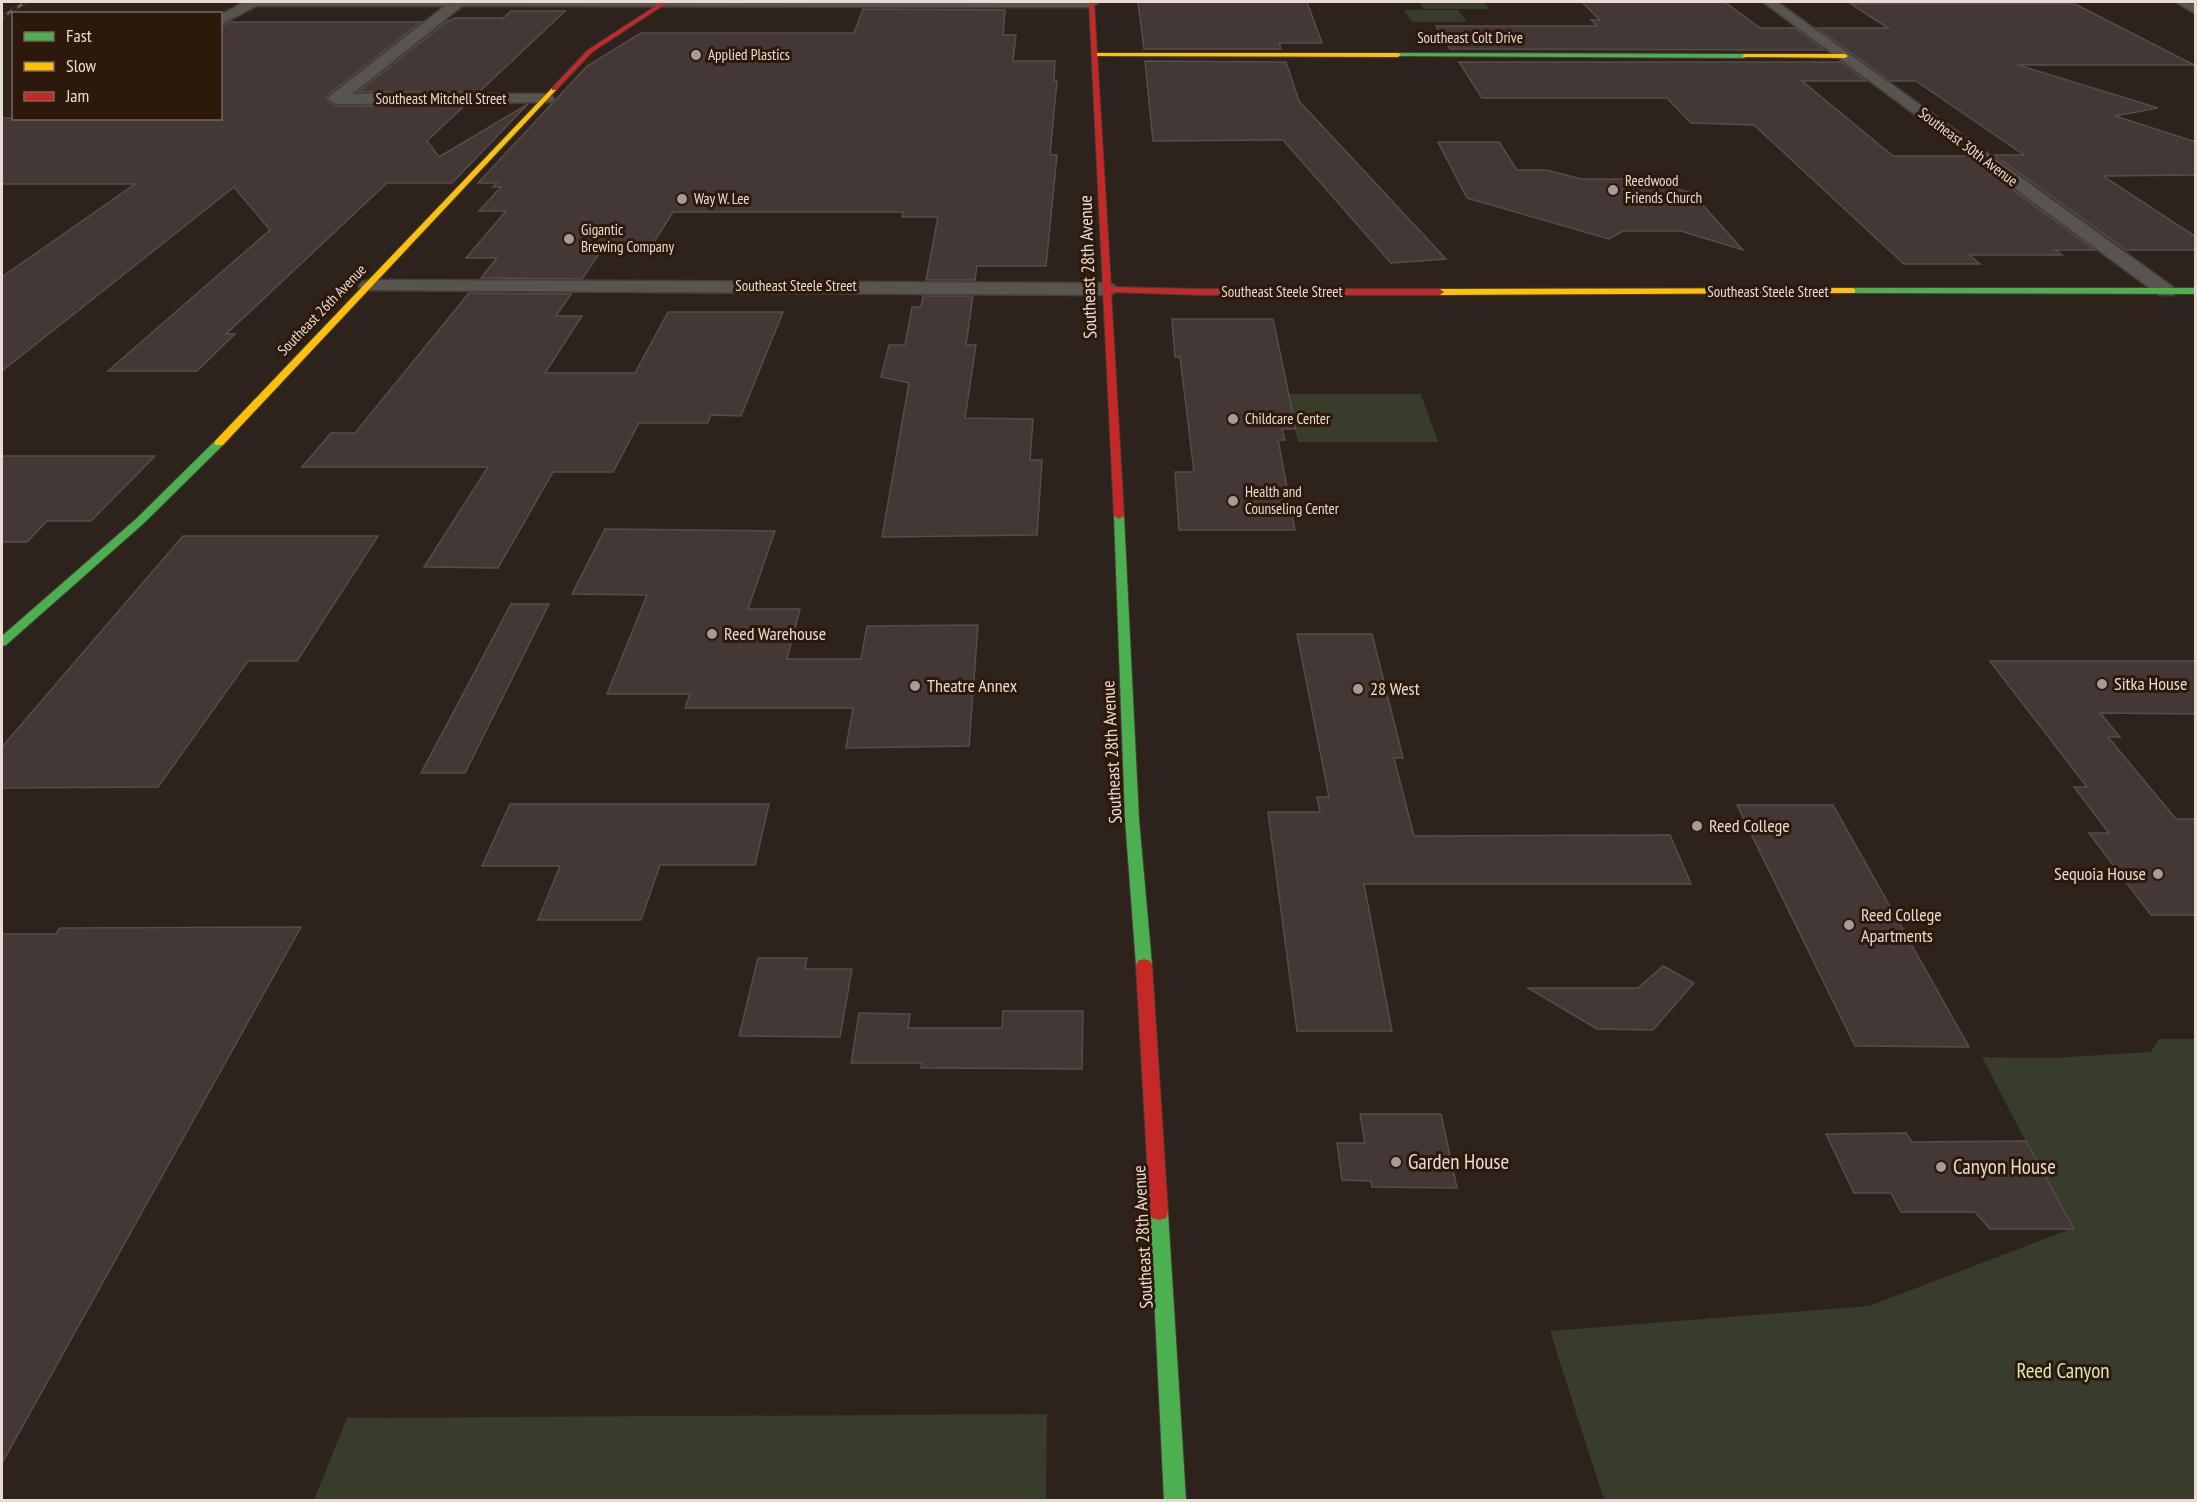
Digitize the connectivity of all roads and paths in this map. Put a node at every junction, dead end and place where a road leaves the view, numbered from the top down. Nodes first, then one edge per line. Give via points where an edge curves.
1 (252, 2) edge
2 (458, 2) edge
3 (664, 2) edge
4 (1091, 2) edge
5 (1769, 2) edge
6 (222, 20) edge
7 (1096, 55) junction
8 (1845, 56) junction
9 (546, 99) junction
10 (369, 285) junction
11 (1107, 289) junction
12 (2166, 291) junction
13 (2196, 291) edge
14 (2, 642) edge
15 (1174, 1500) edge

1 - 2 street
1 - 6 street
2 - 3 street
2 - 9 street, Southeast Mitchell Street via 336,99
3 - 4 street
3 - 9 street, Southeast 26th Avenue via 598,44
4 - 7 street, Southeast 28th Avenue
5 - 8 street, Southeast 30th Avenue
7 - 8 street, Southeast Colt Drive
7 - 11 street, Southeast 28th Avenue
8 - 12 street, Southeast 30th Avenue
9 - 10 street, Southeast 26th Avenue
10 - 11 street, Southeast Steele Street
10 - 14 street, Southeast 26th Avenue via 147,518
11 - 12 street, Southeast Steele Street
11 - 15 street, Southeast 28th Avenue via 1132,819 1150,1042
12 - 13 street, Southeast Steele Street

